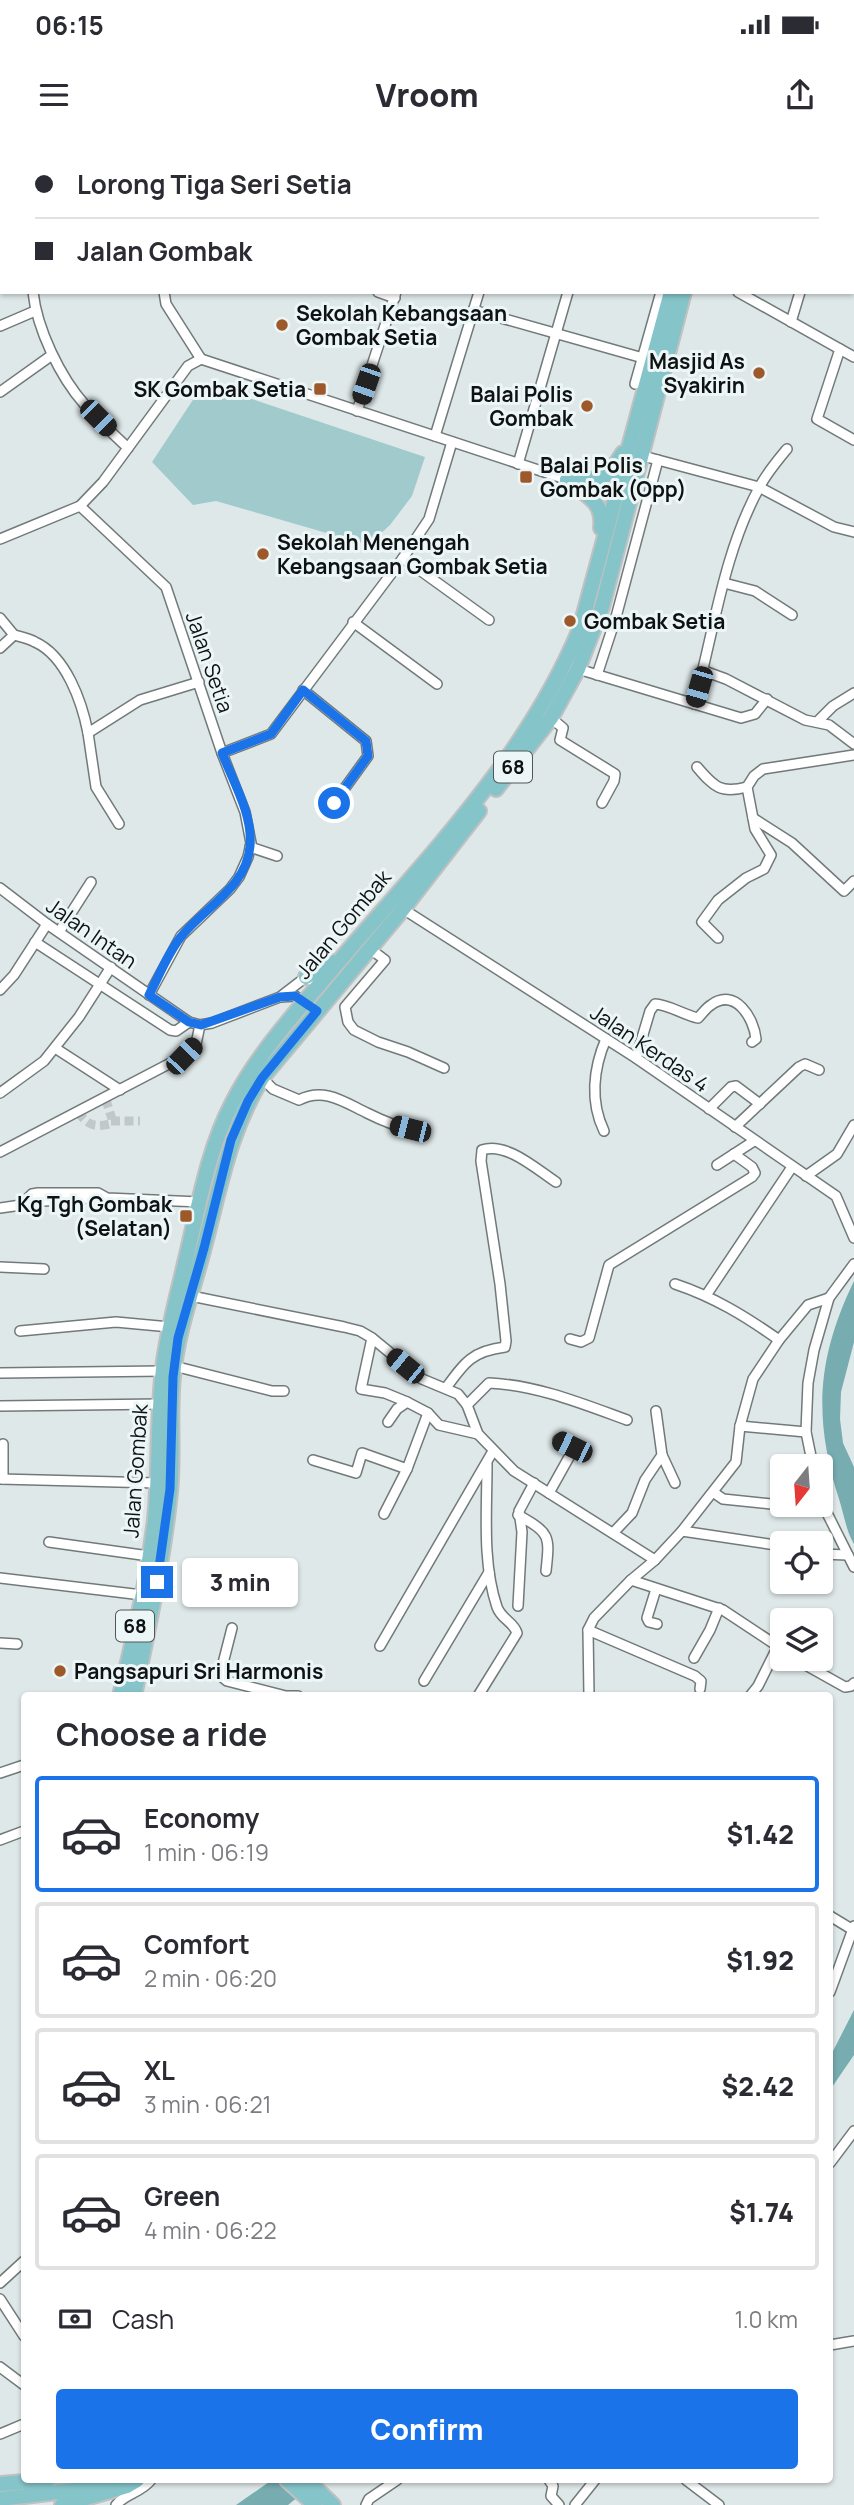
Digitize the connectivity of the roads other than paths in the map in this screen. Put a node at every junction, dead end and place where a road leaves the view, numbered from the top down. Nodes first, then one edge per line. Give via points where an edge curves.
1 (33, 294) edge
2 (164, 294) edge
3 (478, 294) edge
4 (567, 294) edge
5 (659, 294) edge
6 (670, 294) edge
7 (684, 294) edge
8 (742, 294) edge
9 (799, 294) edge
10 (395, 295) edge
11 (473, 310) junction
12 (35, 311) junction
13 (790, 321) junction
14 (0, 326) edge
15 (555, 335) junction
16 (840, 349) junction
17 (52, 355) junction
18 (854, 357) edge
19 (643, 358) junction
20 (201, 359) junction
21 (635, 384) dead end
22 (0, 392) edge
23 (357, 411) junction
24 (635, 434) junction
25 (435, 436) junction
26 (854, 440) edge
27 (452, 442) junction
28 (128, 448) junction
29 (787, 449) dead end
30 (643, 456) junction
31 (658, 460) junction
32 (518, 464) junction
33 (567, 480) junction
34 (759, 487) junction
35 (615, 495) junction
36 (631, 501) junction
37 (80, 506) junction
38 (854, 532) edge
39 (0, 539) edge
40 (403, 558) junction
41 (598, 561) junction
42 (724, 583) junction
43 (792, 615) dead end
44 (0, 618) edge
45 (489, 620) dead end
46 (353, 622) junction
47 (14, 635) junction
48 (0, 648) edge
49 (578, 669) junction
50 (704, 671) junction
51 (597, 675) junction
52 (199, 682) junction
53 (437, 684) dead end
54 (303, 690) junction
55 (854, 693) edge
56 (767, 699) junction
57 (694, 704) junction
58 (551, 718) junction
59 (817, 722) junction
60 (88, 733) junction
61 (854, 744) edge
62 (222, 753) junction
63 (854, 754) edge
64 (698, 767) dead end
65 (747, 787) junction
66 (334, 803) dead end
67 (602, 803) dead end
68 (753, 818) junction
69 (119, 824) dead end
70 (250, 847) junction
71 (277, 856) dead end
72 (854, 881) edge
73 (91, 883) dead end
74 (0, 888) edge
75 (403, 909) junction
76 (47, 924) junction
77 (59, 932) junction
78 (718, 938) dead end
79 (35, 942) junction
80 (369, 948) junction
81 (111, 967) junction
82 (312, 982) junction
83 (100, 984) junction
84 (0, 990) edge
85 (149, 995) junction
86 (329, 996) junction
87 (280, 997) junction
88 (311, 1006) junction
89 (189, 1022) junction
90 (201, 1025) junction
91 (606, 1039) junction
92 (752, 1042) dead end
93 (55, 1048) junction
94 (636, 1058) junction
95 (444, 1068) dead end
96 (819, 1070) dead end
97 (262, 1078) junction
98 (120, 1090) junction
99 (0, 1093) edge
100 (760, 1104) junction
101 (709, 1109) junction
102 (854, 1125) edge
103 (735, 1127) junction
104 (410, 1129) dead end
105 (604, 1131) dead end
106 (754, 1140) junction
107 (0, 1153) edge
108 (734, 1154) junction
109 (717, 1166) dead end
110 (792, 1167) junction
111 (806, 1176) junction
112 (556, 1182) dead end
113 (200, 1202) junction
114 (0, 1208) edge
115 (854, 1238) edge
116 (854, 1264) edge
117 (0, 1267) edge
118 (44, 1269) dead end
119 (675, 1284) dead end
120 (707, 1294) junction
121 (191, 1296) junction
122 (828, 1298) junction
123 (170, 1327) junction
124 (20, 1331) dead end
125 (372, 1338) junction
126 (570, 1339) dead end
127 (779, 1340) junction
128 (168, 1368) junction
129 (0, 1373) edge
130 (446, 1388) junction
131 (284, 1391) dead end
132 (407, 1402) junction
133 (161, 1404) junction
134 (467, 1405) junction
135 (0, 1406) edge
136 (656, 1411) dead end
137 (428, 1413) junction
138 (627, 1420) dead end
139 (388, 1422) dead end
140 (740, 1426) junction
141 (806, 1432) junction
142 (478, 1434) junction
143 (558, 1440) dead end
144 (3, 1444) dead end
145 (494, 1451) junction
146 (811, 1454) edge
147 (662, 1455) junction
148 (313, 1460) dead end
149 (487, 1464) junction
150 (407, 1469) junction
151 (1, 1479) edge
152 (157, 1483) junction
153 (534, 1483) junction
154 (675, 1483) dead end
155 (713, 1492) junction
156 (549, 1493) junction
157 (770, 1504) edge
158 (384, 1514) dead end
159 (518, 1515) junction
160 (829, 1517) edge
161 (682, 1531) junction
162 (613, 1533) junction
163 (49, 1542) dead end
164 (770, 1544) edge
165 (833, 1554) edge
166 (848, 1555) junction
167 (149, 1556) junction
168 (655, 1560) junction
169 (854, 1567) edge
170 (546, 1571) dead end
171 (489, 1572) junction
172 (0, 1578) edge
173 (631, 1580) junction
174 (656, 1589) junction
175 (142, 1595) junction
176 (518, 1606) dead end
177 (719, 1608) junction
178 (657, 1624) dead end
179 (232, 1628) dead end
180 (588, 1630) junction
181 (770, 1641) edge
182 (0, 1643) edge
183 (17, 1644) dead end
184 (380, 1646) dead end
185 (694, 1658) dead end
186 (770, 1665) edge
187 (816, 1671) edge
188 (424, 1681) dead end
189 (854, 1683) edge
190 (700, 1689) dead end
191 (121, 1692) edge
192 (135, 1692) edge
193 (270, 1692) edge
194 (480, 1692) edge
195 (589, 1692) edge
196 (753, 1692) edge
197 (21, 1766) edge
198 (0, 1773) edge
199 (21, 1832) edge
200 (0, 1840) edge
201 (833, 1918) edge
202 (853, 1928) edge
203 (833, 1976) edge
204 (854, 2132) edge
205 (833, 2159) edge
206 (21, 2264) edge
207 (0, 2283) edge
208 (0, 2299) edge
209 (21, 2331) edge
210 (854, 2340) edge
211 (833, 2344) edge
212 (0, 2367) edge
213 (21, 2383) edge
214 (21, 2425) edge
215 (0, 2434) edge
216 (21, 2482) edge
217 (98, 2483) edge
218 (130, 2483) edge
219 (148, 2483) edge
220 (290, 2483) edge
221 (310, 2483) edge
222 (393, 2483) edge
223 (551, 2483) edge
224 (593, 2483) edge
225 (690, 2483) edge
226 (0, 2484) edge
227 (0, 2499) edge
228 (332, 2503) edge
229 (581, 2503) edge
230 (62, 2505) edge
231 (116, 2505) edge
232 (315, 2505) edge
233 (366, 2505) edge
234 (559, 2505) edge
235 (719, 2505) edge

1 - 12 street
2 - 20 street
3 - 11 street
4 - 15 street
5 - 19 street
6 - 24 main road, Jalan Gombak / 68
7 - 30 main road, Jalan Gombak / 68
8 - 13 street
9 - 13 street
10 - 23 street
11 - 15 street
11 - 25 street
12 - 14 street
12 - 17 street
13 - 16 street
15 - 19 street
15 - 32 street
16 - 18 street
16 - 26 street via 817,419
17 - 22 street
17 - 28 street via 83,404
19 - 21 street
20 - 23 street
20 - 28 street via 188,366
23 - 25 street
24 - 33 main road via 606,477
24 - 35 main road, Jalan Gombak / 68
25 - 27 street
27 - 32 street
27 - 40 street via 429,519
28 - 37 street
29 - 34 street
30 - 31 street
30 - 36 main road, Jalan Gombak / 68
31 - 34 street
31 - 51 street
32 - 33 street
33 - 35 street
33 - 41 main road via 599,506
34 - 38 street via 834,527
34 - 42 street via 742,523
35 - 36 street
35 - 41 main road, Jalan Gombak / 68
36 - 49 main road, Jalan Gombak / 68 via 602,607
37 - 39 street
37 - 52 street, Jalan Setia via 166,587
40 - 45 street
40 - 46 street
41 - 82 main road, Jalan Gombak / 68 via 580,629 533,722 474,803 343,957
42 - 43 street via 755,591
42 - 50 street
44 - 47 street
46 - 53 street
46 - 54 street
47 - 48 street
47 - 60 street via 47,649 82,703
49 - 51 street
49 - 58 main road, Jalan Gombak / 68
50 - 56 street
50 - 57 street
51 - 57 street
52 - 60 street via 140,700
52 - 62 street, Jalan Setia
54 - 62 street via 271,734
54 - 66 street via 366,741 369,749
55 - 59 street
56 - 57 street via 755,714 741,718
56 - 59 street
58 - 67 street via 562,727 560,740 615,774
58 - 75 main road, Jalan Gombak / 68
59 - 61 street via 837,729
60 - 69 street via 96,787
62 - 70 street, Jalan Setia via 245,812
63 - 65 street via 762,769
64 - 65 street via 715,786 732,791
65 - 68 street
68 - 72 street via 792,843 844,891
68 - 78 street via 771,855 764,869 718,900 702,922
70 - 71 street
70 - 85 street, Jalan Setia via 239,877 181,936
73 - 77 street
74 - 76 street, Jalan Intan
75 - 80 main road, Jalan Gombak / 68
75 - 91 street, Jalan Kerdas 4
76 - 77 street, Jalan Intan
76 - 79 street
77 - 81 street, Jalan Intan
79 - 83 street
79 - 84 street
80 - 86 main road, Jalan Gombak / 68
80 - 95 street via 385,960 345,1007 348,1022 378,1042
81 - 83 street
81 - 85 street, Jalan Intan
82 - 86 street
82 - 87 street
82 - 88 main road, Jalan Gombak / 68
83 - 89 street via 170,1030
83 - 93 street
85 - 89 street, Jalan Intan
86 - 88 main road, Jalan Gombak / 68
87 - 88 street via 295,996
87 - 90 street
88 - 97 main road, Jalan Gombak / 68
88 - 113 main road, Jalan Gombak / 68 via 251,1071 232,1103
89 - 90 street, Jalan Intan
90 - 98 street via 196,1044 184,1056
91 - 94 street, Jalan Kerdas 4
91 - 105 street via 597,1060 595,1102
92 - 94 street via 756,1039 750,1015 729,1000 712,1004 698,1018 660,1003 650,1011
93 - 98 street
93 - 99 street
94 - 101 street, Jalan Kerdas 4
96 - 100 street via 805,1064 799,1067
97 - 104 street via 292,1098 311,1094 343,1100
97 - 121 main road, Jalan Gombak / 68 via 231,1140
98 - 107 street
100 - 101 street via 736,1086
100 - 103 street
101 - 103 street, Jalan Kerdas 4
102 - 111 street via 837,1154
103 - 106 street, Jalan Kerdas 4
106 - 108 street
106 - 110 street, Jalan Kerdas 4
108 - 109 street
108 - 126 street via 752,1167 752,1177 609,1265 589,1338 581,1342
110 - 111 street, Jalan Kerdas 4
110 - 120 street
111 - 115 street, Jalan Kerdas 4 via 836,1196
112 - 130 street via 519,1157 491,1147 482,1150 505,1348 471,1357
113 - 114 street via 38,1193 21,1205
113 - 123 main road, Jalan Gombak / 68
116 - 122 street
117 - 118 street
119 - 120 street
120 - 127 street
121 - 125 street via 344,1327
121 - 128 main road, Jalan Gombak / 68
122 - 127 street via 808,1305
122 - 141 street via 808,1383
123 - 124 street via 116,1322
123 - 128 main road, Jalan Gombak / 68
125 - 130 street via 422,1379
125 - 132 street via 361,1389
127 - 140 street via 753,1379
128 - 129 street
128 - 131 street
128 - 133 main road, Jalan Gombak / 68
128 - 192 main road, Jalan Gombak / 68 via 169,1501
130 - 134 street
132 - 137 street
132 - 139 street
133 - 135 street
133 - 152 main road, Jalan Gombak / 68
134 - 138 street via 489,1383 546,1392
134 - 142 street
136 - 147 street
137 - 142 street via 439,1425
137 - 150 street
140 - 141 street
140 - 155 street via 736,1462
141 - 146 street
142 - 145 street
143 - 156 street via 573,1450
144 - 151 street
145 - 149 street
145 - 153 street
147 - 154 street
147 - 162 street via 645,1479 632,1513
148 - 150 street via 356,1473 362,1453
149 - 171 street
149 - 184 street
150 - 158 street
151 - 152 street
152 - 167 main road, Jalan Gombak / 68
153 - 156 street
153 - 159 street
155 - 157 street via 723,1499
155 - 161 street
156 - 162 street
159 - 170 street via 546,1535
159 - 176 street via 522,1532
160 - 166 street
161 - 164 street
161 - 168 street
162 - 168 street
163 - 167 street
165 - 166 street
166 - 169 street
167 - 175 main road, Jalan Gombak / 68
168 - 173 street
171 - 188 street
171 - 194 street via 499,1612 517,1633
172 - 175 street
173 - 174 street
173 - 180 street
174 - 177 street
174 - 178 street via 647,1618
175 - 191 main road, Jalan Gombak / 68
177 - 181 street
177 - 185 street
179 - 193 street via 222,1677
180 - 190 street via 695,1676 701,1681
180 - 195 street
182 - 183 street
186 - 196 street
187 - 189 street via 845,1687
197 - 198 street
199 - 200 street
201 - 202 street
202 - 203 street
204 - 205 street
206 - 207 street
208 - 209 street
210 - 211 street
212 - 213 street
214 - 215 street
216 - 226 main road
217 - 227 main road
218 - 230 main road
219 - 231 street
220 - 232 main road
221 - 228 main road
222 - 233 street
223 - 234 street via 551,2496
224 - 229 street
225 - 235 street

